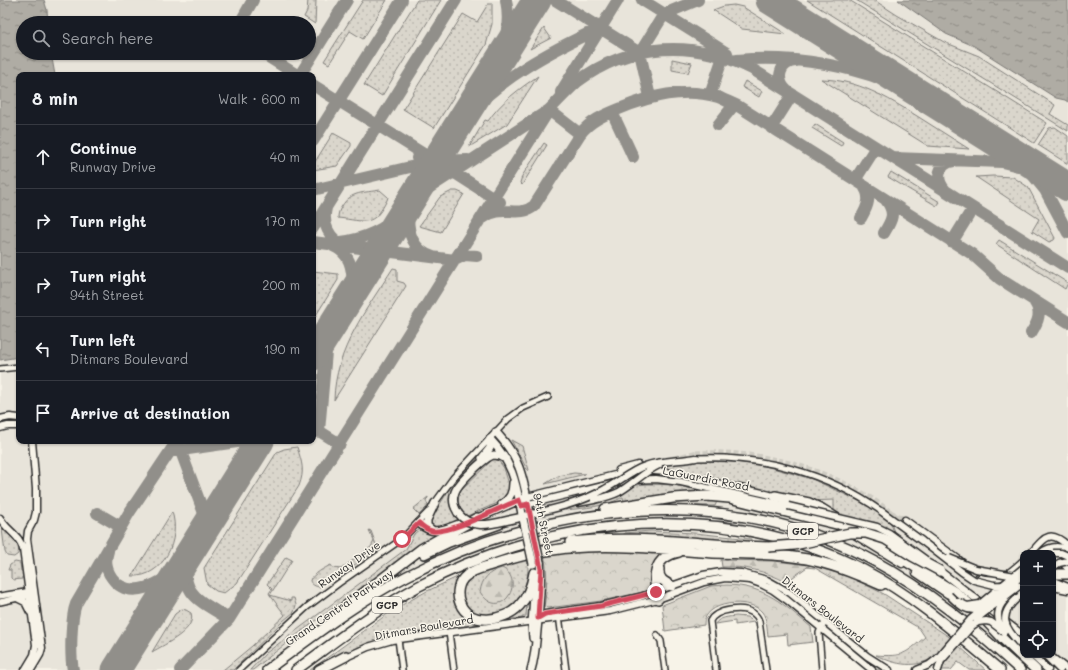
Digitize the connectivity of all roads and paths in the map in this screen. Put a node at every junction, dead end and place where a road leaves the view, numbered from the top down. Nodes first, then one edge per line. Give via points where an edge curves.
1 (16, 366) edge
2 (0, 369) edge
3 (548, 397) dead end
4 (16, 418) edge
5 (0, 419) edge
6 (16, 426) edge
7 (0, 428) edge
8 (496, 432) junction
9 (490, 439) junction
10 (32, 444) edge
11 (696, 458) joint
12 (506, 459) junction
13 (638, 465) dead end
14 (659, 465) dead end
15 (511, 469) junction
16 (468, 476) junction
17 (598, 480) junction
18 (775, 496) junction
19 (528, 501) junction
20 (435, 503) junction
21 (564, 506) junction
22 (522, 510) junction
23 (493, 511) junction
24 (881, 511) joint
25 (0, 518) edge
26 (477, 518) junction
27 (905, 520) tunnel mouth
28 (419, 523) junction
29 (836, 524) junction
30 (436, 531) junction
31 (513, 533) junction
32 (1068, 546) edge
33 (1034, 550) edge
34 (1054, 550) edge
35 (1068, 550) edge
36 (943, 551) dead end
37 (714, 553) junction
38 (1056, 553) edge
39 (1068, 555) edge
40 (488, 556) junction
41 (950, 558) dead end
42 (1056, 559) edge
43 (1068, 561) edge
44 (661, 562) junction
45 (537, 563) junction
46 (1020, 563) edge
47 (1056, 565) edge
48 (1068, 569) edge
49 (940, 571) junction
50 (1020, 571) edge
51 (974, 572) junction
52 (534, 574) junction
53 (1056, 574) edge
54 (1068, 574) edge
55 (1020, 576) edge
56 (980, 578) joint
57 (1020, 578) edge
58 (1056, 583) edge
59 (1020, 585) edge
60 (672, 586) junction
61 (1021, 586) edge
62 (1021, 586) edge
63 (371, 587) junction
64 (1068, 587) edge
65 (1056, 588) edge
66 (1068, 590) edge
67 (32, 593) junction
68 (0, 596) edge
69 (657, 596) junction
70 (949, 596) junction
71 (1020, 597) edge
72 (16, 598) junction
73 (0, 602) edge
74 (919, 604) junction
75 (983, 608) junction
76 (559, 615) junction
77 (32, 616) junction
78 (536, 620) junction
79 (826, 622) junction
80 (821, 628) junction
81 (961, 631) junction
82 (449, 632) junction
83 (1004, 632) junction
84 (1020, 633) edge
85 (657, 635) dead end
86 (314, 636) junction
87 (398, 639) junction
88 (1020, 644) edge
89 (1020, 645) edge
90 (346, 656) junction
91 (1035, 658) edge
92 (1048, 658) edge
93 (1053, 658) edge
94 (940, 660) junction
95 (25, 670) edge
96 (31, 670) edge
97 (239, 670) edge
98 (267, 670) edge
99 (296, 670) edge
100 (319, 670) edge
101 (326, 670) edge
102 (402, 670) edge
103 (454, 670) edge
104 (531, 670) edge
105 (566, 670) edge
106 (665, 670) edge
107 (716, 670) edge
108 (766, 670) edge
109 (822, 670) edge
110 (871, 670) edge
111 (890, 670) edge
112 (917, 670) edge
113 (938, 670) edge
114 (1000, 670) edge
115 (1020, 670) edge
116 (1036, 670) edge
117 (1048, 670) edge
118 (1060, 670) edge
119 (1068, 670) edge

1 - 2 street
3 - 8 street, Runway Drive via 518,412
4 - 5 street
6 - 7 street
8 - 9 street, Runway Drive
8 - 19 main road, 94th Street via 518,461
9 - 12 main road, 94th Street
9 - 16 main road via 490,449
9 - 20 street, Runway Drive via 453,478
10 - 67 street via 36,512 27,537
11 - 21 street, bridge via 645,466 605,490
11 - 24 street via 738,459 794,469 843,488
12 - 15 main road, 94th Street
12 - 16 main road via 497,455 490,456
13 - 17 street via 610,473
14 - 21 street, bridge via 611,495
15 - 22 main road, 94th Street
15 - 23 main road via 511,495
16 - 22 main road, bridge via 458,486 454,504 466,521 479,525
17 - 18 street, LaGuardia Road via 633,471 651,470
17 - 19 street, LaGuardia Road
18 - 29 street, LaGuardia Road via 804,505
18 - 116 highway via 808,503 822,509 946,586 973,607
19 - 22 main road, 94th Street
19 - 22 main road
19 - 49 street, LaGuardia Road, bridge via 621,482 664,479 877,527
20 - 28 street, Runway Drive
20 - 30 main road via 426,522 428,528
21 - 22 street, bridge
22 - 23 main road
22 - 45 main road, 94th Street, bridge
22 - 63 highway, bridge via 449,542 410,562
23 - 26 main road
24 - 59 street, bridge via 970,578 990,584
25 - 67 street via 22,544
26 - 30 main road
26 - 63 highway via 431,543
27 - 51 street
28 - 30 main road via 427,529
28 - 97 street, Runway Drive via 402,539 307,607
29 - 31 highway via 728,498 699,496 598,510
29 - 70 street, LaGuardia Road
31 - 86 highway, Grand Central Parkway / GCP via 455,553 404,577
31 - 115 highway, Grand Central Parkway / GCP via 549,523 588,517 666,511 747,518 793,528 849,549 900,576 943,606
32 - 33 street via 1058,538 1047,537
34 - 35 street via 1057,546
36 - 51 street
37 - 44 highway via 677,553
37 - 52 highway via 602,546 535,553 468,574 458,589 460,603 476,618 491,619 504,616 523,602
37 - 74 highway via 788,556 816,561 862,577
38 - 39 street, bridge
40 - 49 highway, bridge via 550,545 607,539 768,548 850,533 866,533 885,540
40 - 74 highway, GCP via 555,536 606,527 652,524 712,526 767,536 824,553 857,566
40 - 99 highway, GCP via 404,594
41 - 55 street, bridge via 976,570
42 - 48 street
43 - 47 street, bridge
44 - 60 highway via 658,570 660,578
44 - 69 highway via 655,572
45 - 52 main road, 94th Street
45 - 78 main road, 94th Street via 541,577
46 - 56 street via 1003,577 990,580
49 - 84 street, LaGuardia Road
50 - 70 street, bridge via 977,605 965,605
51 - 56 street
52 - 78 main road, 94th Street
53 - 54 highway
57 - 75 street, bridge
58 - 64 street
60 - 69 street, Ditmars Boulevard
60 - 79 street, Ditmars Boulevard via 712,573 750,574 790,593
61 - 81 street, bridge
62 - 83 street, bridge via 1004,600 999,608 998,620
63 - 86 highway
65 - 66 street
67 - 68 street
67 - 72 street
67 - 77 street
67 - 96 street via 42,648
69 - 76 street, Ditmars Boulevard via 610,611
69 - 80 street, Ditmars Boulevard via 714,579 750,580 773,590
70 - 75 street, bridge via 966,609
71 - 88 street, bridge via 1010,605 1005,618 1009,632
72 - 73 street
72 - 77 street via 25,602
74 - 114 highway, GCP
75 - 81 street, bridge
76 - 78 street, Ditmars Boulevard
76 - 105 street
77 - 95 street via 36,648
78 - 82 street, Ditmars Boulevard
78 - 104 main road, 94th Street via 535,653
79 - 80 street
79 - 111 street, Ditmars Boulevard
80 - 109 street via 819,637
80 - 110 street, Ditmars Boulevard
81 - 94 street, bridge
82 - 87 street, Ditmars Boulevard
82 - 103 street
83 - 89 street, bridge
83 - 94 street, bridge via 992,622 978,622
85 - 106 street via 661,642
86 - 98 highway, Grand Central Parkway / GCP
87 - 90 street, Ditmars Boulevard
87 - 102 street
90 - 100 highway
90 - 101 street, Ditmars Boulevard
91 - 117 street
92 - 118 street
93 - 119 street
94 - 112 street
94 - 113 street
107 - 108 street via 710,622 714,615 741,610 757,616

